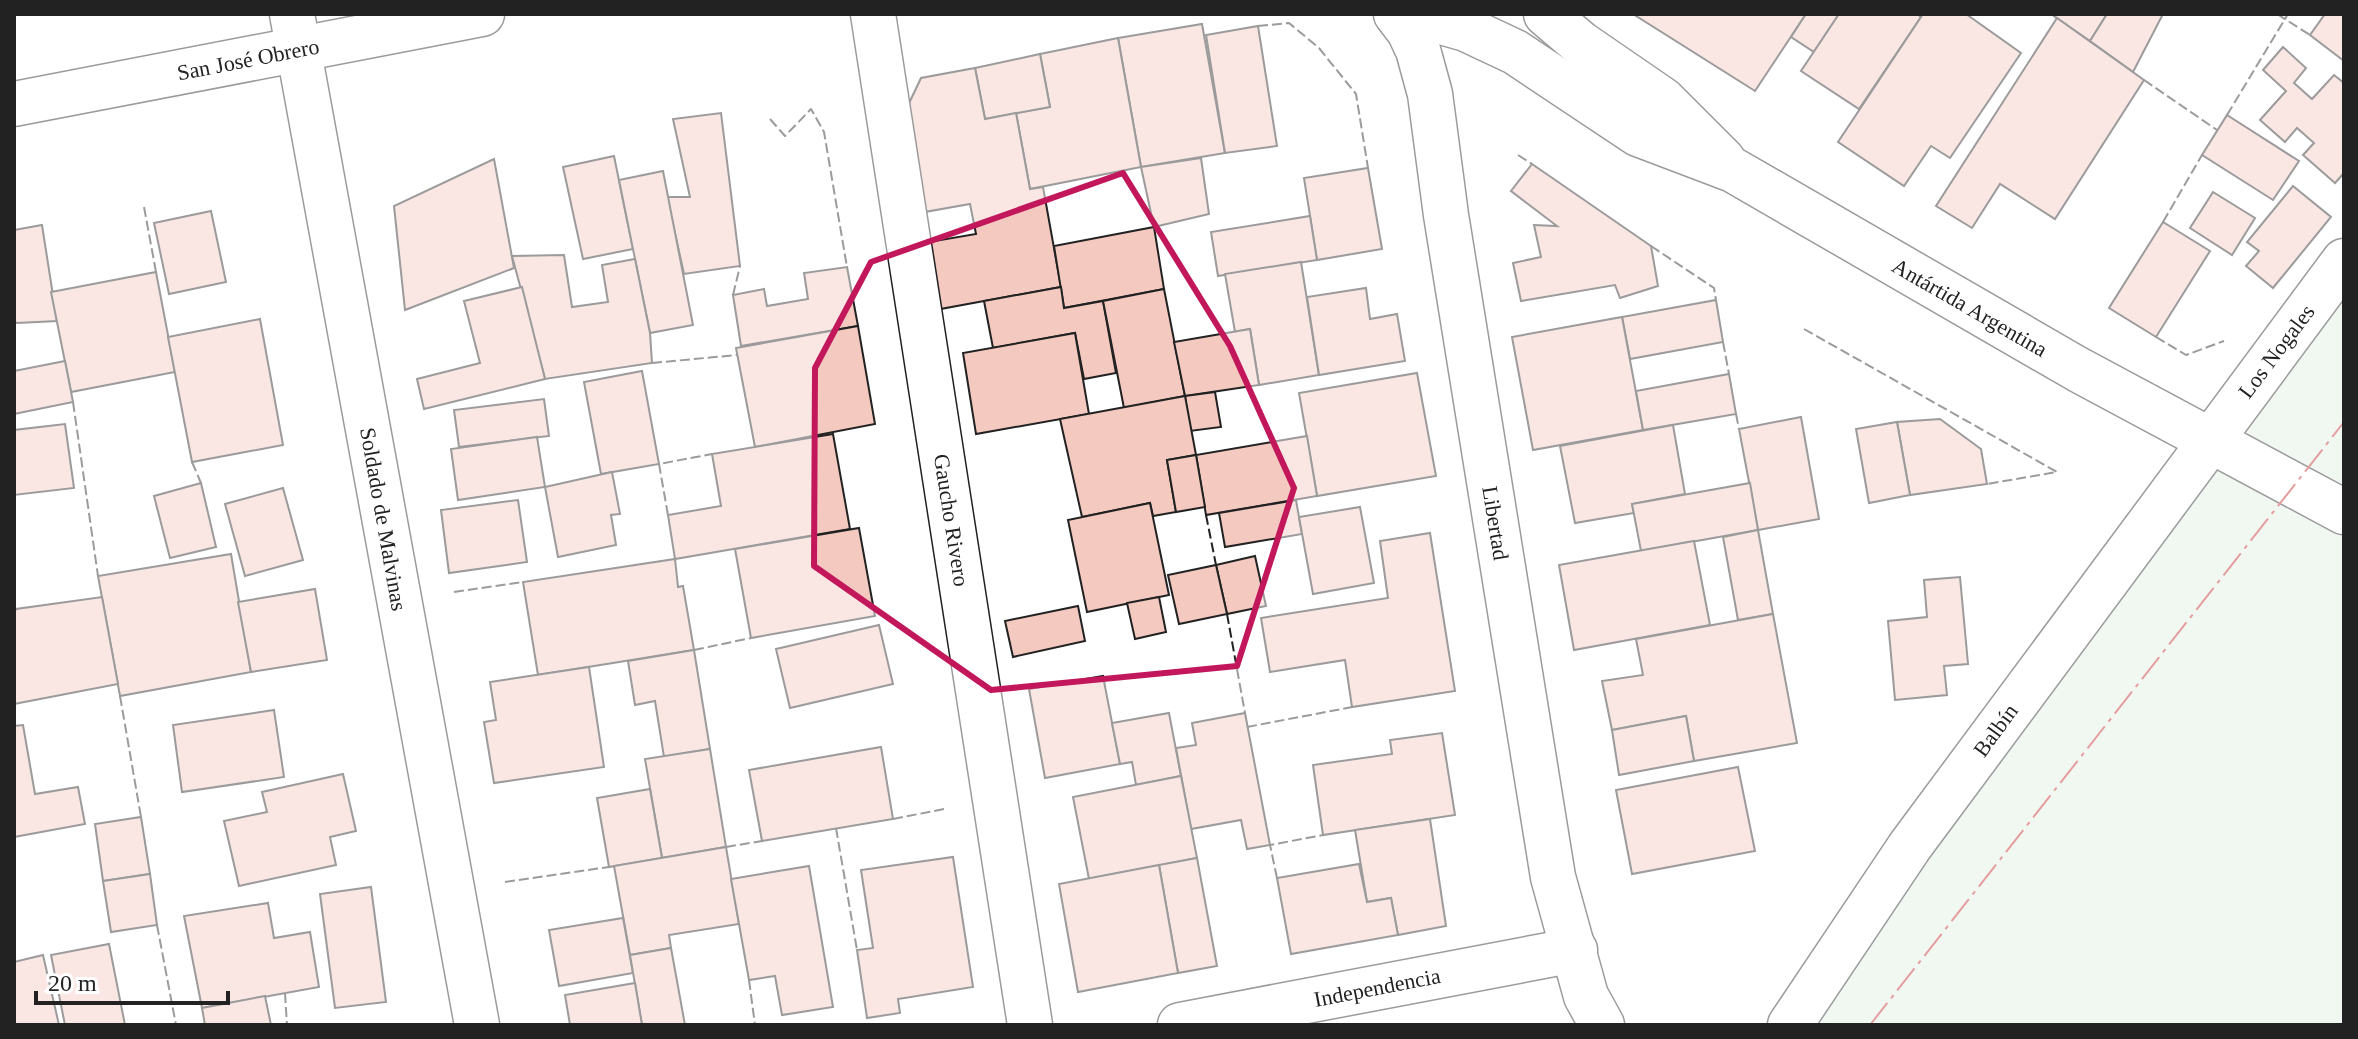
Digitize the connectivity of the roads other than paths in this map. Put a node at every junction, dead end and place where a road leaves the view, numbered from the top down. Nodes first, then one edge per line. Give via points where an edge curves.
1 (482, 14) edge
2 (873, 14) edge
3 (1396, 14) edge
4 (1413, 14) edge
5 (1546, 14) edge
6 (1476, 21) edge
7 (295, 32) edge
8 (1430, 94) junction
9 (14, 104) edge
10 (1733, 170) junction
11 (2344, 261) edge
12 (2208, 442) junction
13 (2344, 512) edge
14 (1575, 950) junction
15 (477, 1025) edge
16 (1030, 1025) edge
17 (1180, 1025) edge
18 (1602, 1025) edge
19 (1790, 1025) edge

1 - 7 street, San José Obrero
2 - 16 street, Gaucho Rivero
3 - 8 street, Libertad via 1418,50
4 - 6 street
5 - 10 street, Antártida Argentina via 1663,100
6 - 8 street, Libertad via 1439,63
6 - 10 street, Antártida Argentina via 1638,134
7 - 9 street, San José Obrero
7 - 15 street, Soldado de Malvinas
8 - 14 street, Libertad via 1553,877
10 - 12 street, Antártida Argentina
11 - 12 street, Los Nogales
12 - 13 street, Antártida Argentina
12 - 19 street, Balbín via 1910,846
14 - 17 street, Independencia
14 - 18 street, Libertad via 1586,996

